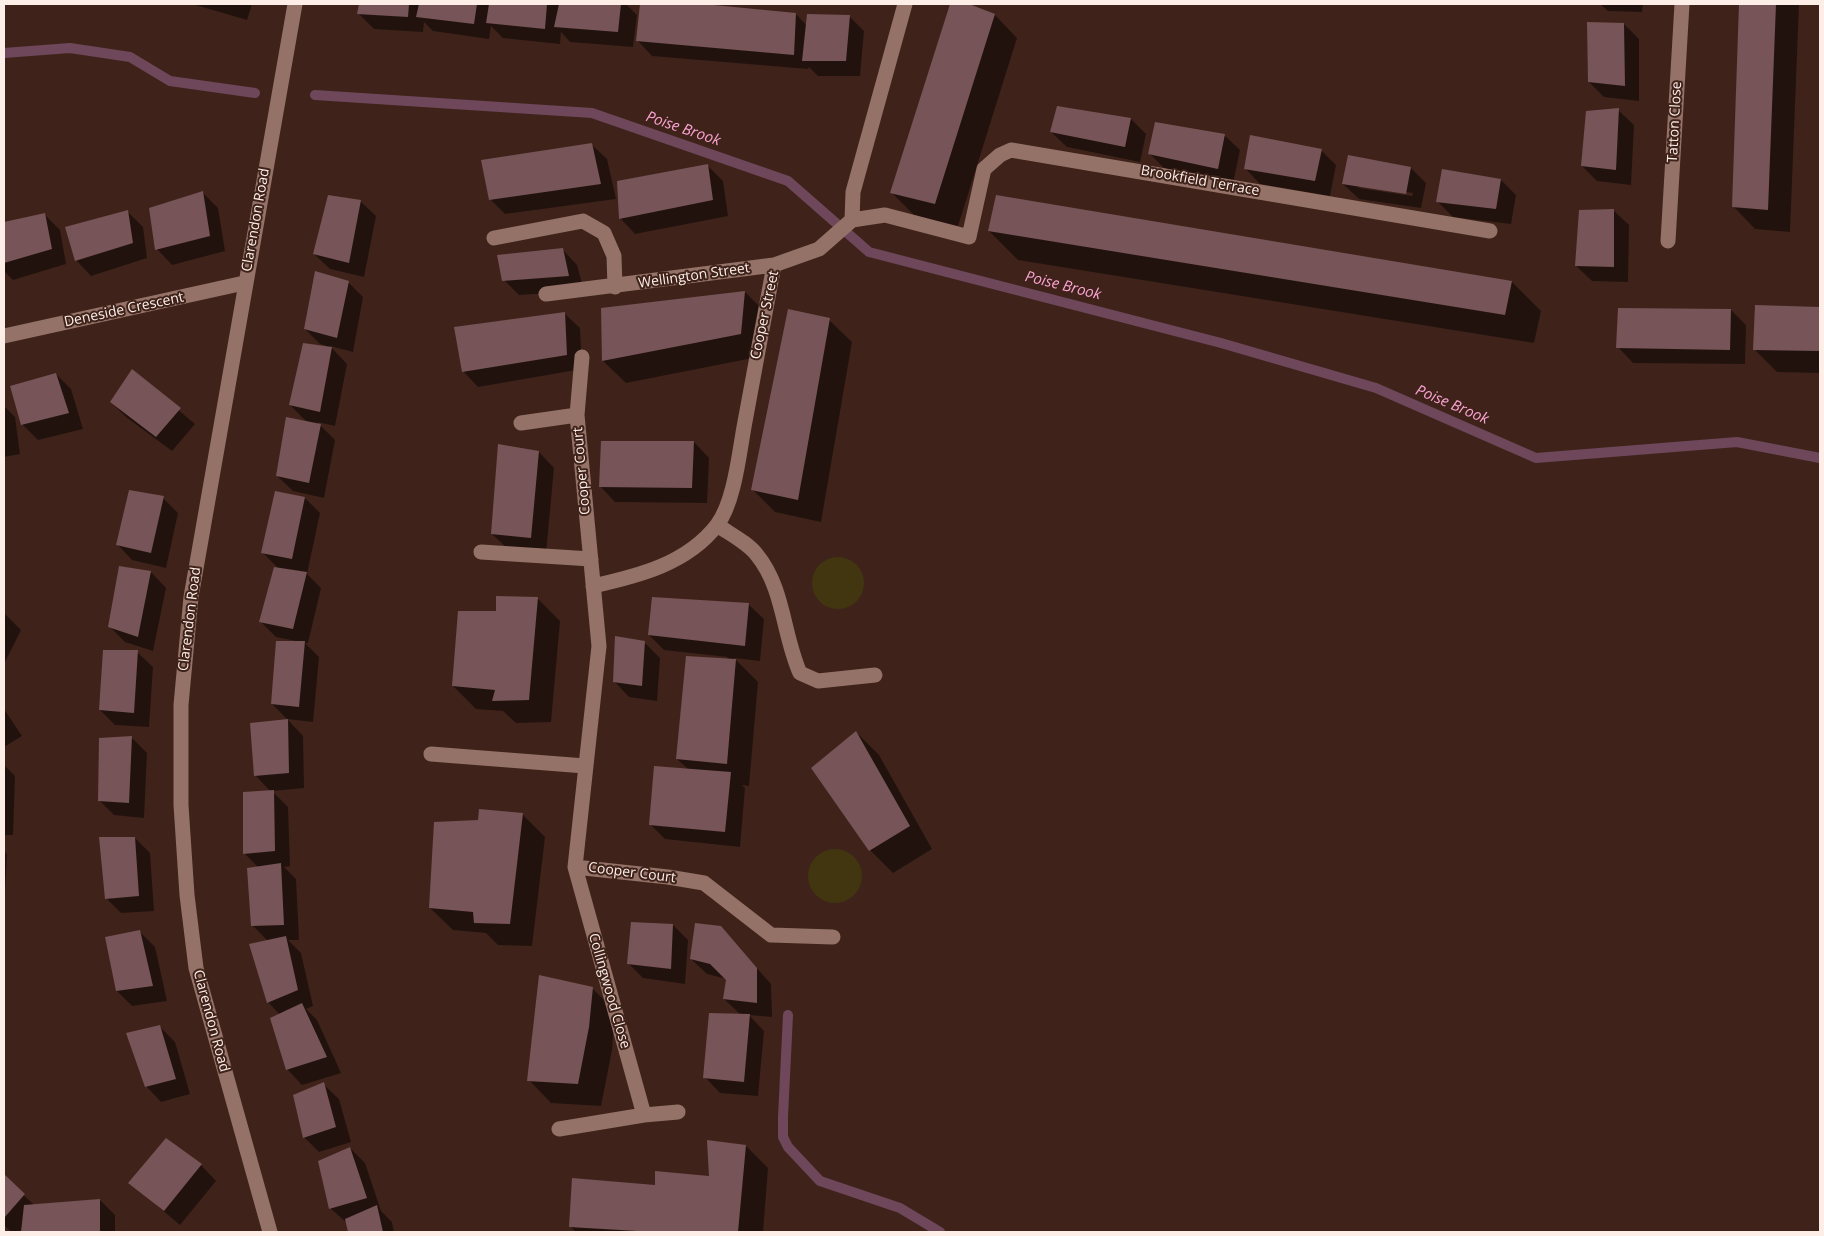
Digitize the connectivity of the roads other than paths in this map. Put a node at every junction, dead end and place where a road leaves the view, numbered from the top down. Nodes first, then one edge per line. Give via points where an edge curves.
1 (295, 4) edge
2 (905, 4) edge
3 (1682, 4) edge
4 (852, 220) junction
5 (1490, 231) dead end
6 (494, 238) dead end
7 (1668, 241) dead end
8 (774, 265) junction
9 (244, 283) junction
10 (615, 287) junction
11 (546, 294) dead end
12 (4, 336) edge
13 (582, 357) dead end
14 (577, 415) junction
15 (521, 423) dead end
16 (717, 525) junction
17 (481, 552) dead end
18 (590, 560) junction
19 (593, 586) junction
20 (875, 675) dead end
21 (430, 754) dead end
22 (585, 766) junction
23 (574, 866) junction
24 (833, 937) dead end
25 (678, 1112) dead end
26 (644, 1115) junction
27 (559, 1129) dead end
28 (270, 1232) edge

1 - 9 street, Clarendon Road
2 - 4 street via 853,192
3 - 7 street, Tatton Close
4 - 5 street, Brookfield Terrace via 885,215 969,236 984,169 1011,150
4 - 8 street, Cooper Street via 819,249
6 - 10 street via 583,221 604,233 614,256
8 - 10 street, Wellington Street
8 - 16 street, Cooper Street via 736,469 728,502
9 - 12 street, Deneside Crescent
9 - 28 street, Clarendon Road via 191,597 181,705 181,805 196,968
10 - 11 street, Wellington Street
13 - 14 street, Cooper Court
14 - 15 street, Cooper Court
14 - 18 street, Cooper Court
16 - 19 street via 687,554 643,574
16 - 20 street via 756,553 772,576 790,651 800,673 818,681
17 - 18 street
18 - 19 street, Cooper Court
19 - 22 street, Cooper Court via 599,646
21 - 22 street
22 - 23 street, Cooper Court
23 - 24 street, Cooper Court via 704,883 771,935
23 - 26 street, Collingwood Close
25 - 26 street
26 - 27 street

